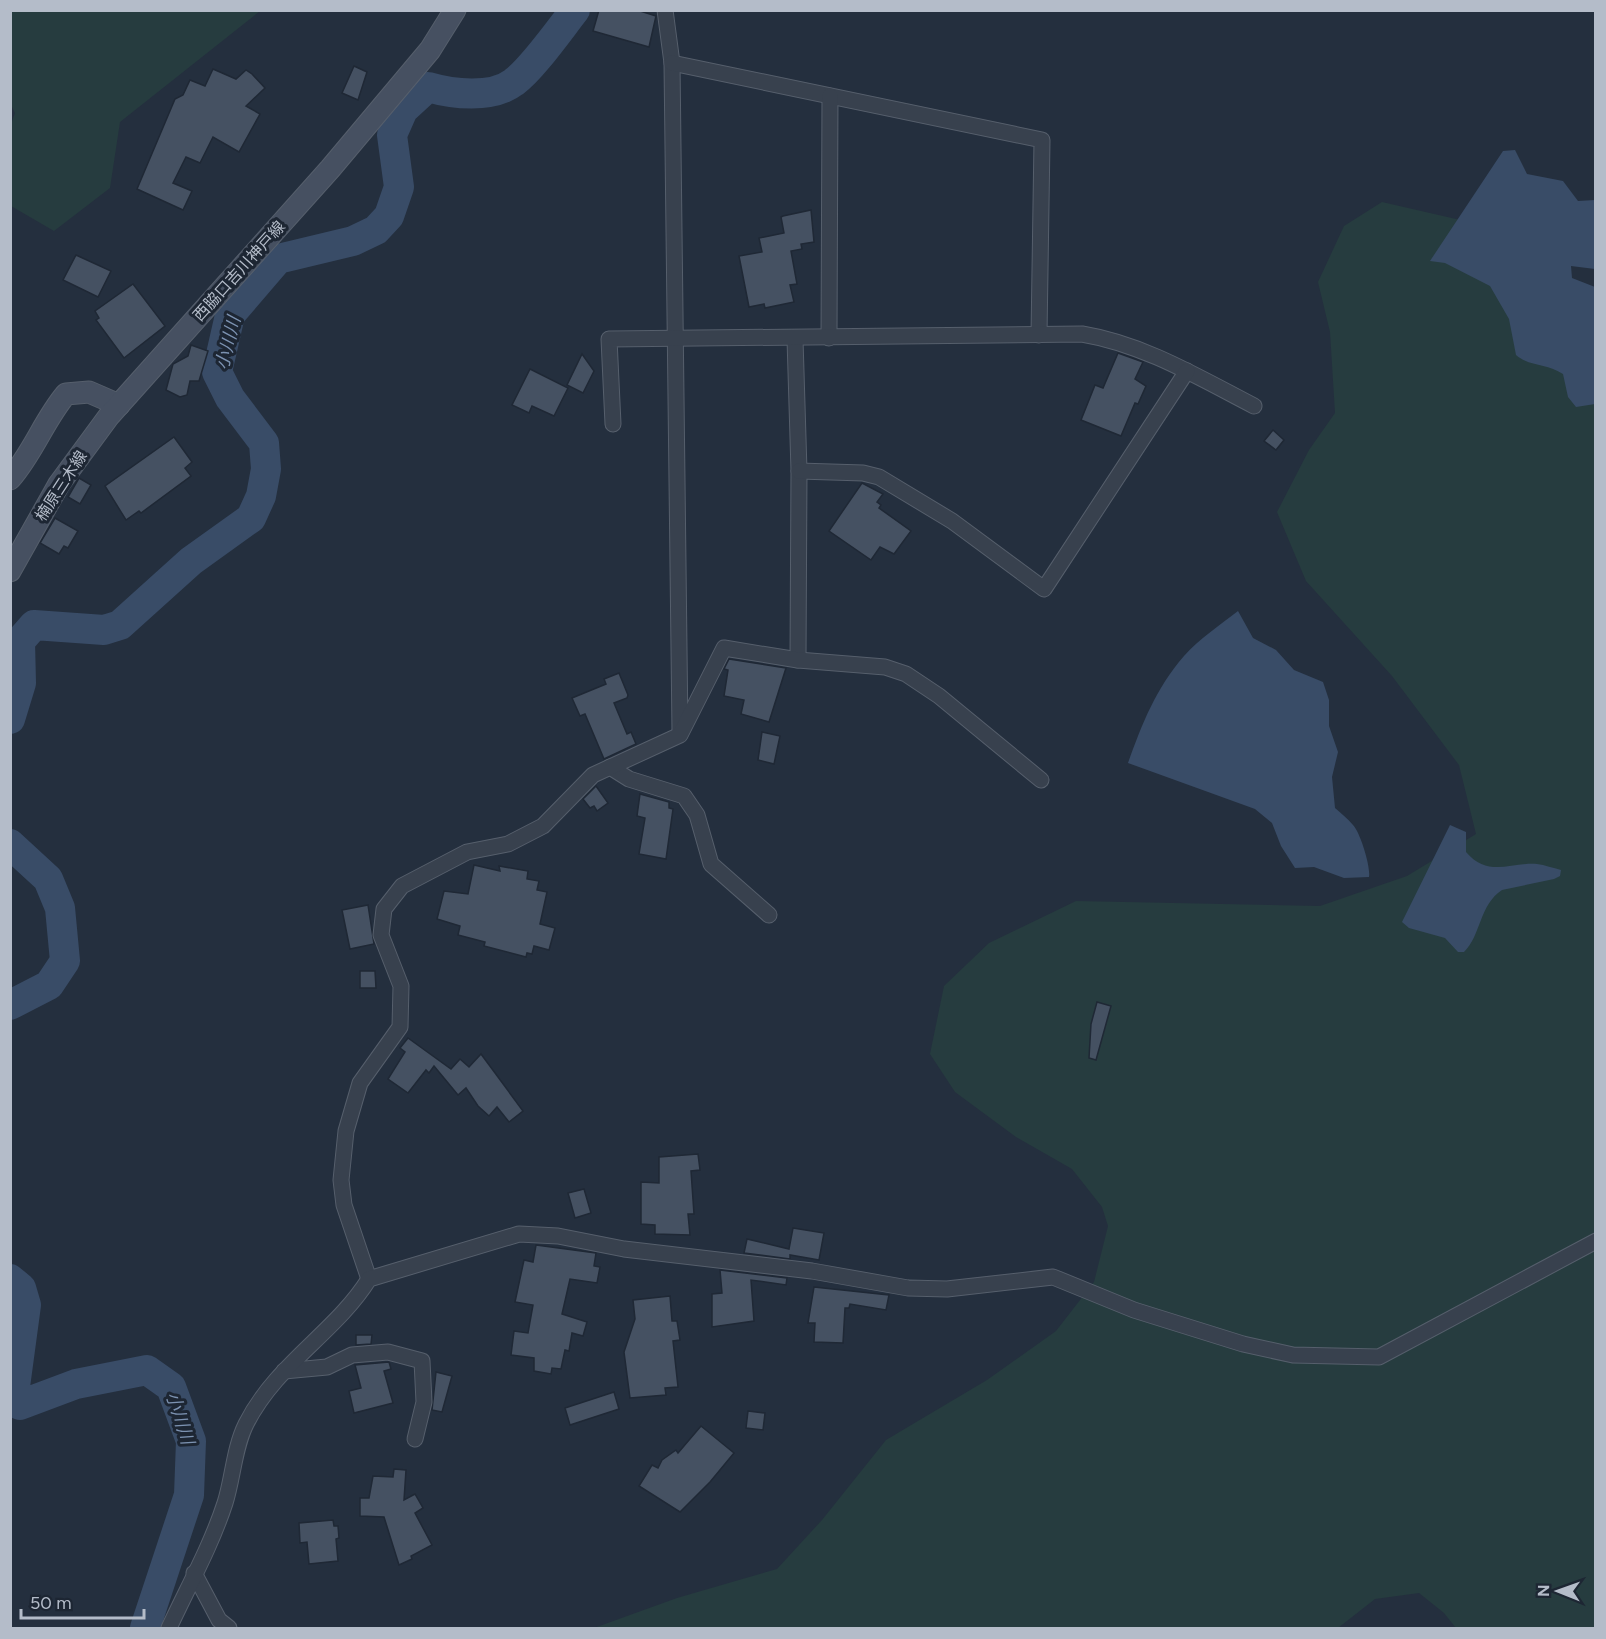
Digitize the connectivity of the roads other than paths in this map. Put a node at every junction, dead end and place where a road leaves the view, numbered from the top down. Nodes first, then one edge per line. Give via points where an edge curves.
1 (455, 10) edge
2 (665, 10) edge
3 (672, 63) junction
4 (830, 96) junction
5 (1040, 335) junction
6 (676, 337) junction
7 (829, 338) junction
8 (795, 339) junction
9 (1187, 371) junction
10 (119, 405) junction
11 (1254, 406) dead end
12 (613, 424) dead end
13 (799, 471) junction
14 (10, 479) edge
15 (10, 571) edge
16 (798, 660) junction
17 (680, 735) junction
18 (610, 767) junction
19 (1041, 780) dead end
20 (769, 915) dead end
21 (1596, 1241) edge
22 (369, 1279) junction
23 (284, 1371) junction
24 (415, 1439) dead end
25 (194, 1573) junction
26 (169, 1629) edge
27 (229, 1629) edge

1 - 10 main road, 西脇口吉川神戸線 via 430,50 330,169
2 - 3 street
3 - 4 street
3 - 6 street
4 - 5 street via 1041,140
4 - 7 street
5 - 7 street
5 - 9 street via 1082,334 1115,340
6 - 8 street
6 - 12 street via 609,339
6 - 17 street
7 - 8 street
8 - 13 street
9 - 11 street
9 - 13 street via 1044,589 952,521 879,477
10 - 14 main road via 89,392 66,394 49,414 22,466
10 - 15 main road, 楠原三木線 via 59,484
13 - 16 street
16 - 17 street via 724,648
16 - 19 street via 885,667 906,674 939,696
17 - 18 street
18 - 20 street via 630,779 684,796 698,816 711,864
18 - 22 street via 593,775 543,826 508,844 467,852 402,886 384,909 381,935 401,986 400,1027 360,1083 346,1131 341,1180 344,1205
21 - 22 street via 1379,1357 1293,1355 1243,1344 1134,1310 1053,1277 947,1289 908,1288 812,1271 624,1249 558,1236 519,1234
22 - 23 street via 356,1300
23 - 24 street via 327,1367 352,1355 388,1352 422,1361 424,1402
23 - 25 street via 245,1425 224,1504
25 - 26 street
25 - 27 street via 219,1620

